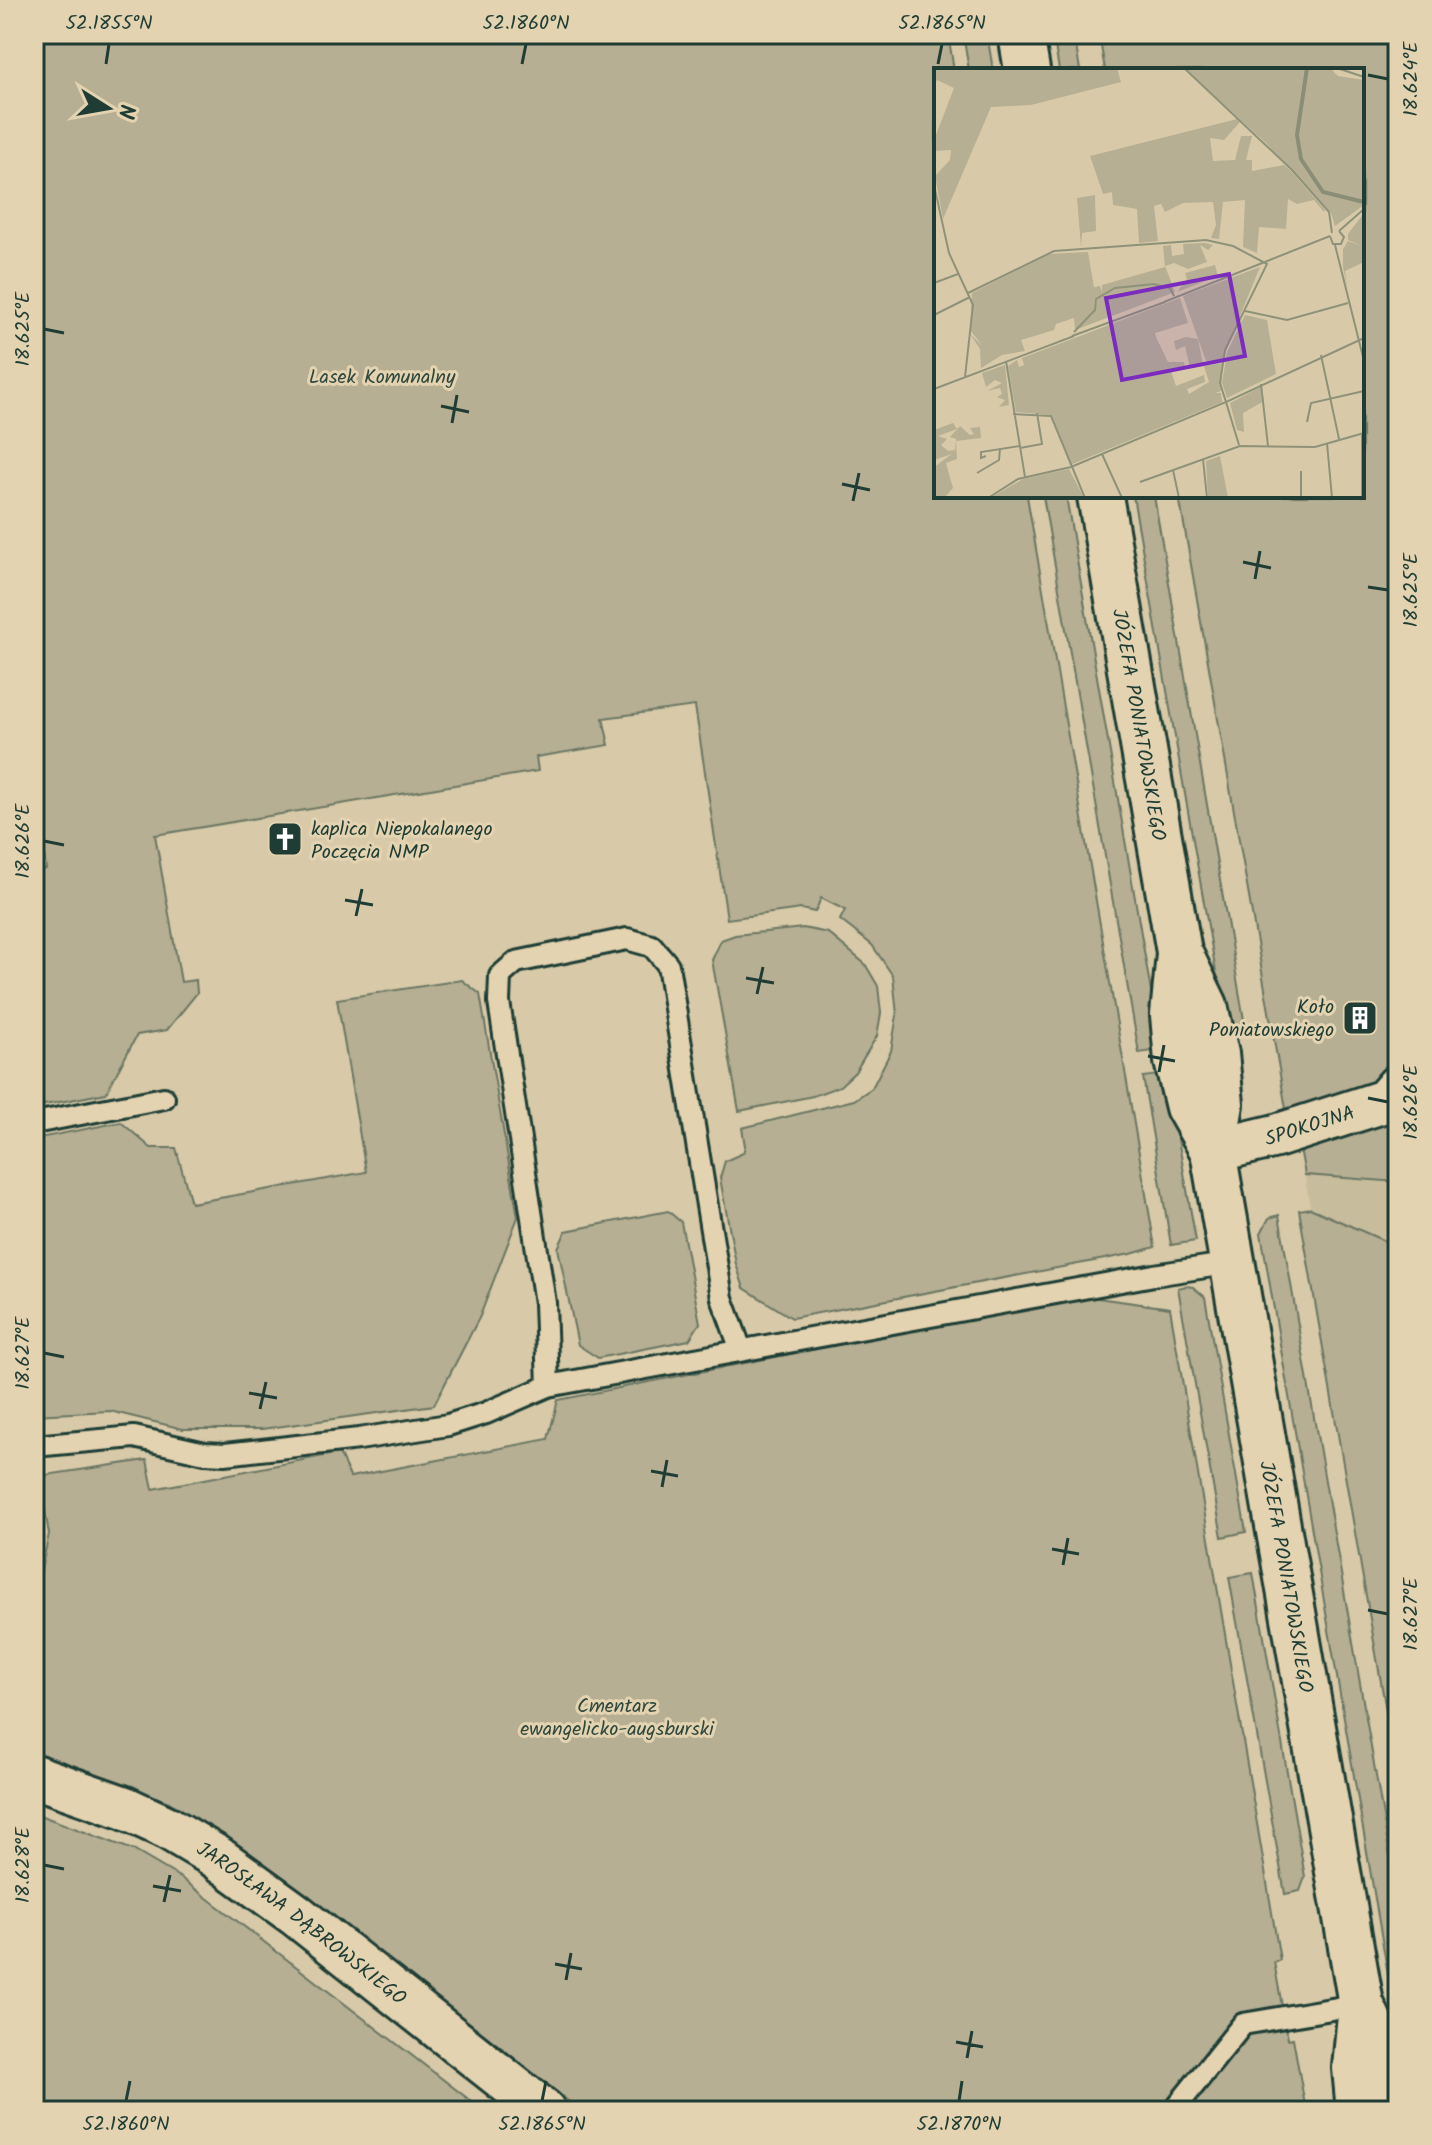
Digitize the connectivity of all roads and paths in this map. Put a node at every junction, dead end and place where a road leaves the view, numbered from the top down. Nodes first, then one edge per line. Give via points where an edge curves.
1 (1021, 34) edge
2 (1027, 68) edge
3 (1100, 498) edge
4 (1398, 1086) edge
5 (164, 1098) dead end
6 (34, 1123) edge
7 (1213, 1151) junction
8 (1232, 1263) junction
9 (741, 1350) junction
10 (548, 1386) junction
11 (34, 1446) edge
12 (34, 1776) edge
13 (1361, 2004) junction
14 (1178, 2105) dead end
15 (544, 2111) edge
16 (1359, 2111) edge
17 (1398, 2111) edge

1 - 2 street
3 - 7 street, JÓZEFA PONIATOWSKIEGO via 1179,952 1173,1015 1177,1061 1188,1107
4 - 7 street, SPOKOJNA via 1385,1101
5 - 6 lane
7 - 8 street, JÓZEFA PONIATOWSKIEGO
8 - 9 lane
8 - 13 street, JÓZEFA PONIATOWSKIEGO
9 - 10 lane
9 - 10 lane via 722,1298 668,965 652,946 627,939 516,962 500,976 499,1002 545,1303
10 - 11 lane via 448,1425 359,1439 225,1454 134,1437
12 - 15 street, JAROSŁAWA DĄBROWSKIEGO via 125,1808 215,1856
13 - 14 lane via 1243,2024
13 - 16 street, JÓZEFA PONIATOWSKIEGO via 1355,2068
13 - 17 street, JÓZEFA PONIATOWSKIEGO via 1387,2059

